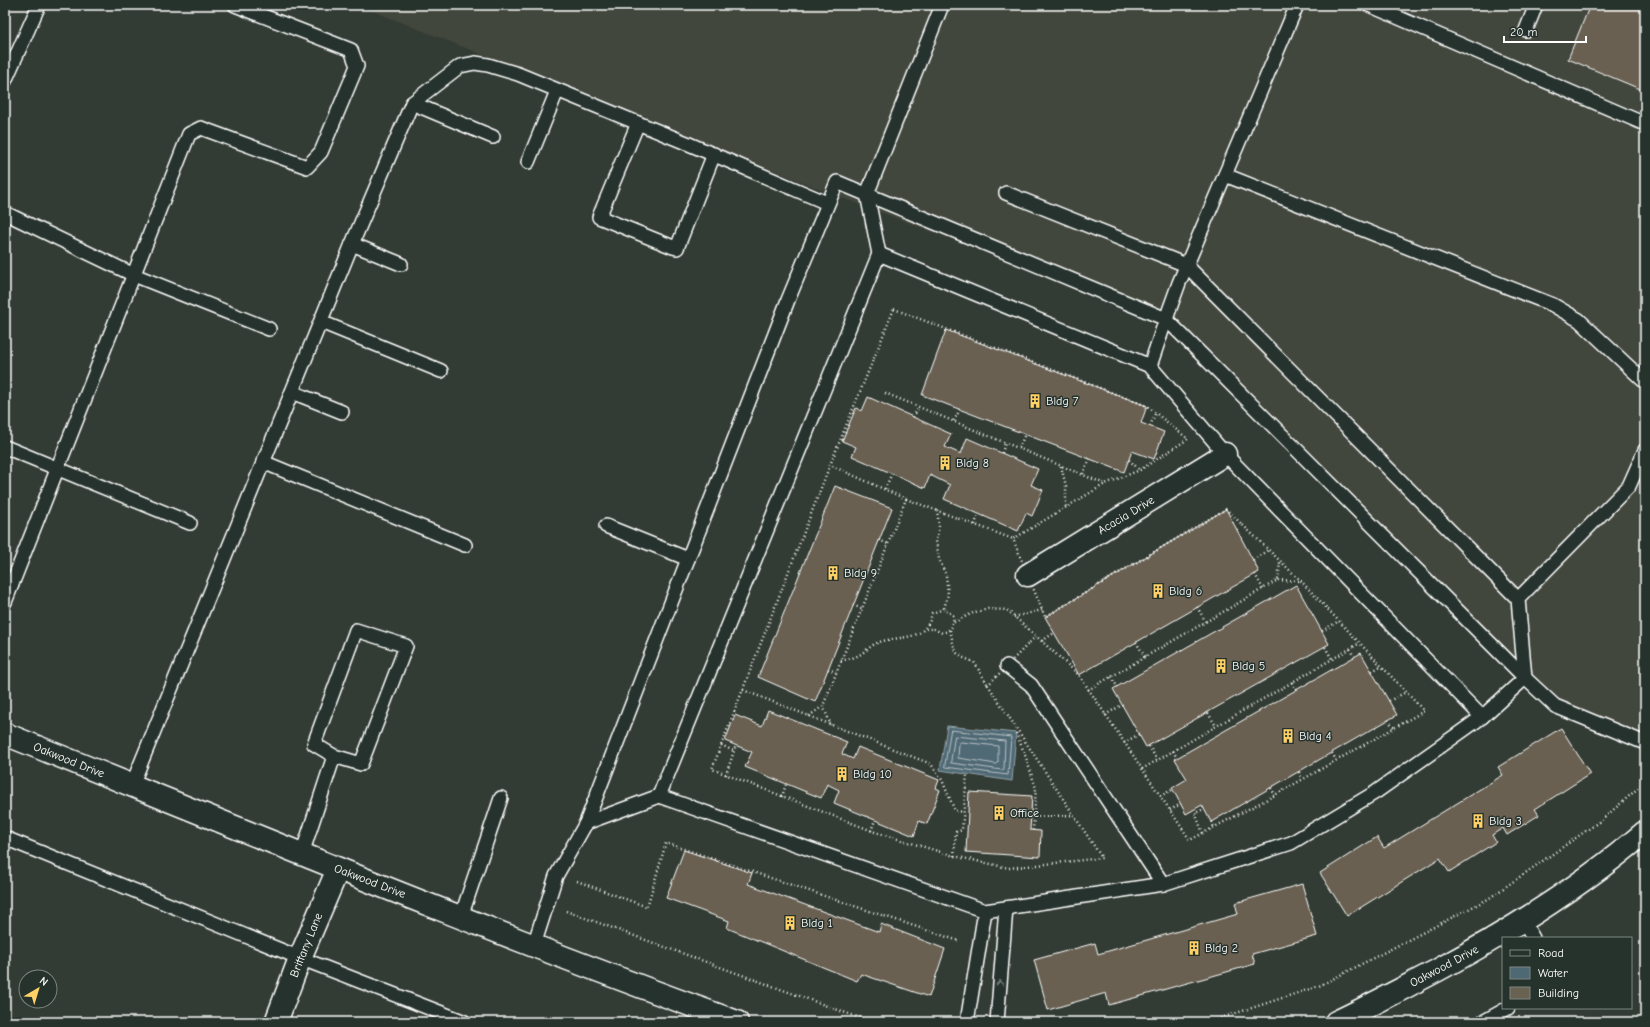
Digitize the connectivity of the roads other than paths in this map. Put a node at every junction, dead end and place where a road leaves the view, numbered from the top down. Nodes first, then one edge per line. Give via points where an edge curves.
1 (39, 5) edge
2 (235, 5) edge
3 (942, 5) edge
4 (1297, 5) edge
5 (1370, 5) edge
6 (1536, 5) edge
7 (1526, 30) dead end
8 (5, 81) edge
9 (557, 92) junction
10 (412, 103) junction
11 (638, 123) junction
12 (1645, 124) edge
13 (493, 137) dead end
14 (714, 154) junction
15 (528, 162) dead end
16 (1225, 175) junction
17 (1006, 193) dead end
18 (867, 194) junction
19 (827, 203) junction
20 (5, 213) edge
21 (352, 244) junction
22 (879, 254) junction
23 (401, 264) dead end
24 (1186, 265) junction
25 (134, 275) junction
26 (1166, 319) junction
27 (321, 322) junction
28 (270, 329) dead end
29 (1150, 366) junction
30 (441, 371) dead end
31 (1645, 382) edge
32 (292, 392) junction
33 (342, 412) dead end
34 (5, 447) edge
35 (1645, 450) edge
36 (1225, 454) junction
37 (263, 462) junction
38 (57, 469) junction
39 (190, 523) dead end
40 (606, 526) dead end
41 (465, 545) dead end
42 (688, 559) junction
43 (1028, 575) road end
44 (1518, 598) junction
45 (5, 602) edge
46 (1007, 666) road end
47 (1525, 678) junction
48 (1482, 717) junction
49 (5, 734) edge
50 (1645, 743) edge
51 (334, 756) junction
52 (132, 785) junction
53 (659, 796) junction
54 (501, 798) dead end
55 (586, 823) junction
56 (1645, 832) edge
57 (5, 838) edge
58 (302, 854) junction
59 (338, 869) junction
60 (1163, 884) junction
61 (1006, 908) junction
62 (986, 911) junction
63 (461, 917) junction
64 (1528, 929) edge
65 (1508, 937) edge
66 (1502, 939) edge
67 (534, 945) junction
68 (300, 958) junction
69 (1506, 1009) edge
70 (276, 1022) edge
71 (465, 1022) edge
72 (737, 1022) edge
73 (967, 1022) edge
74 (997, 1022) edge
75 (1336, 1022) edge
76 (1483, 1022) edge

1 - 8 lane
2 - 25 lane via 351,50 357,66 321,152 307,167 201,128 189,134
3 - 18 lane
4 - 16 lane
5 - 12 lane
6 - 7 lane
9 - 10 lane via 518,74 475,63 460,66
9 - 11 lane
9 - 15 lane
10 - 13 lane
10 - 21 lane
11 - 14 lane
11 - 14 lane via 599,217 677,248
14 - 19 lane
16 - 24 lane
16 - 31 lane via 1553,305 1579,320
17 - 24 lane
18 - 19 lane via 837,182
18 - 22 lane
18 - 26 lane
19 - 42 lane
20 - 25 lane
21 - 23 lane
21 - 27 lane
22 - 29 lane
22 - 53 lane
24 - 26 lane
24 - 44 lane
25 - 28 lane
25 - 38 lane
26 - 29 lane
26 - 47 lane
27 - 30 lane
27 - 32 lane
29 - 36 lane
32 - 33 lane
32 - 37 lane
34 - 38 lane
35 - 44 lane via 1628,486
36 - 43 street, Acacia Drive
36 - 48 lane
37 - 41 lane
37 - 52 lane
38 - 39 lane
38 - 45 lane
40 - 42 lane
42 - 55 lane
44 - 47 lane
46 - 60 lane via 1031,685
47 - 48 lane
47 - 50 lane via 1555,706
48 - 60 lane via 1376,792 1291,843
49 - 52 street, Oakwood Drive
51 - 51 lane via 361,764 406,646 356,630 314,744
51 - 58 lane
52 - 58 street, Oakwood Drive
53 - 55 lane
53 - 62 lane
54 - 63 lane
55 - 67 lane via 556,876
56 - 64 street, Oakwood Drive via 1575,887
57 - 68 lane
58 - 59 street, Oakwood Drive
59 - 63 street, Oakwood Drive
59 - 68 street, Brittany Lane
60 - 61 lane
61 - 62 lane
74 -> 61 lane
62 - 73 lane
63 - 67 street, Oakwood Drive
64 - 65 street, Oakwood Drive
66 - 75 street, Oakwood Drive via 1472,951
67 - 72 street, Oakwood Drive
68 - 70 street, Brittany Lane
68 - 71 lane
69 - 76 lane

